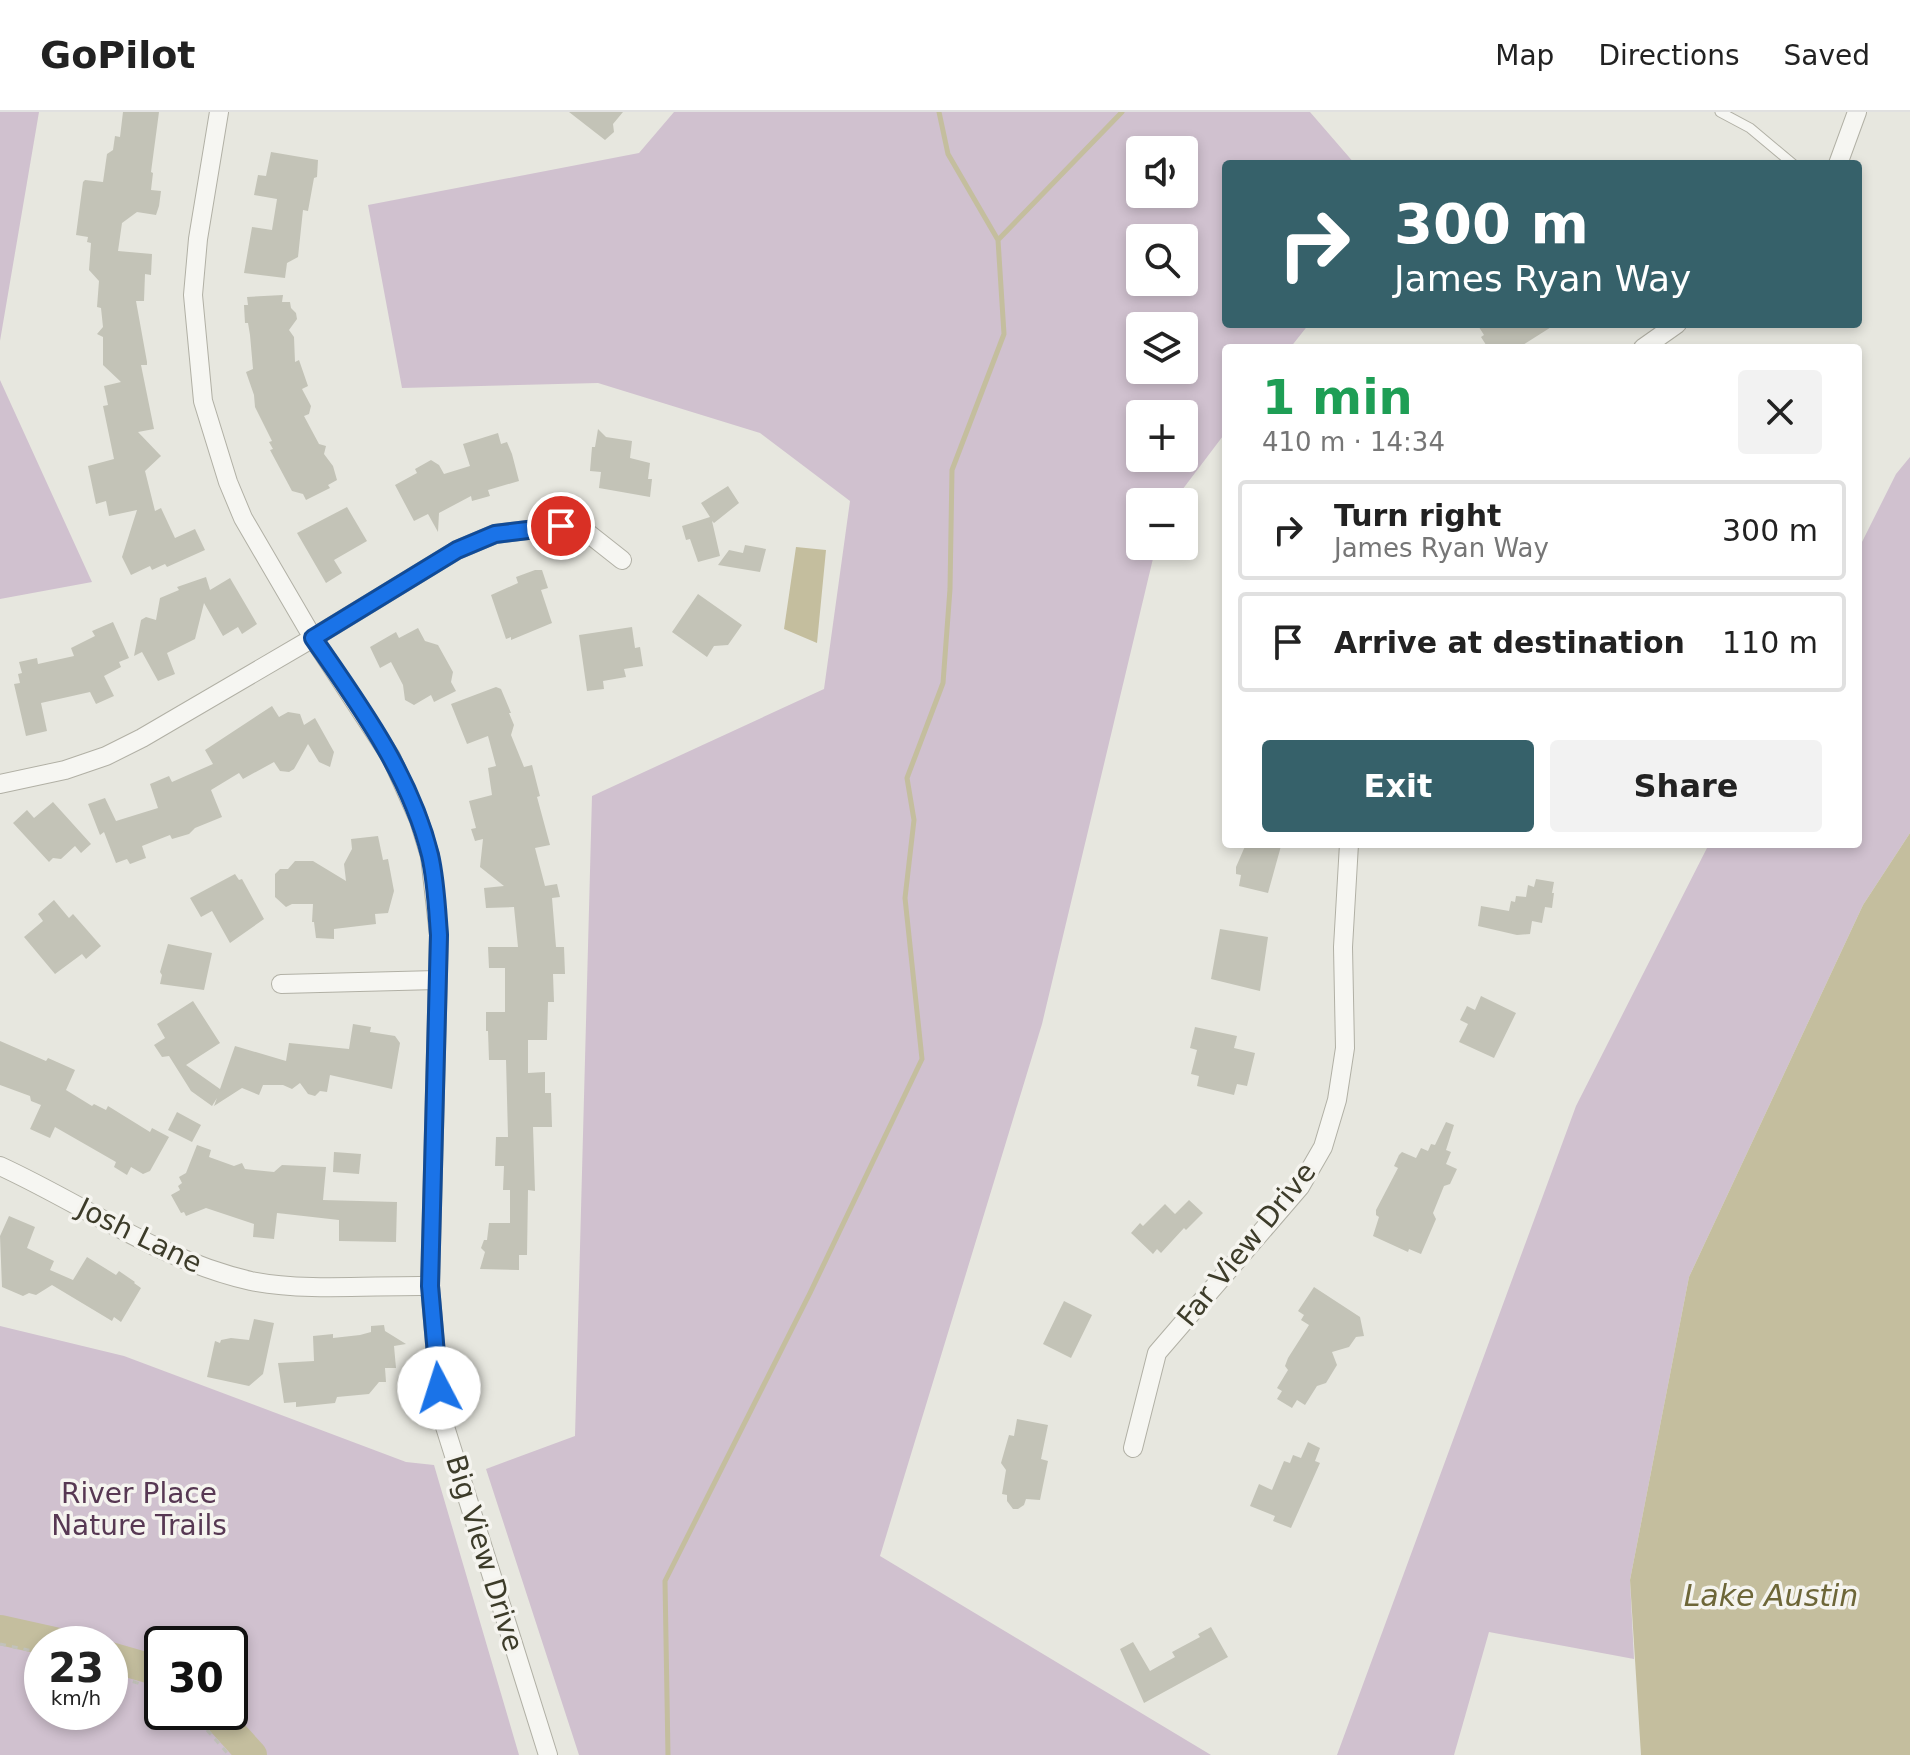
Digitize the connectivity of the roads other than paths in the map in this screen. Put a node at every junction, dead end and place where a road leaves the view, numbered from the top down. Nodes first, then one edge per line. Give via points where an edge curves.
1 (219, 112) edge
2 (1720, 112) edge
3 (1857, 112) edge
4 (1788, 160) edge
5 (1839, 160) edge
6 (1671, 328) edge
7 (1649, 344) edge
8 (622, 560) dead end
9 (313, 638) junction
10 (0, 784) edge
11 (1349, 848) edge
12 (437, 980) junction
13 (281, 984) dead end
14 (0, 1166) edge
15 (430, 1286) junction
16 (1133, 1448) dead end
17 (548, 1755) edge

1 - 9 street, Big View Drive via 193,295 203,401 243,518
2 - 4 lane via 1750,128
3 - 5 street
6 - 7 street
8 - 9 street via 584,530 561,526 495,534 457,550
9 - 10 street via 106,756
9 - 12 street, Big View Drive via 384,745 419,820 437,895
11 - 16 street, Far View Drive via 1345,1048 1323,1147 1300,1187 1157,1353
12 - 13 street
12 - 15 street, Big View Drive
14 - 15 street, Josh Lane via 216,1272 283,1285
15 - 17 street, Big View Drive via 441,1414

